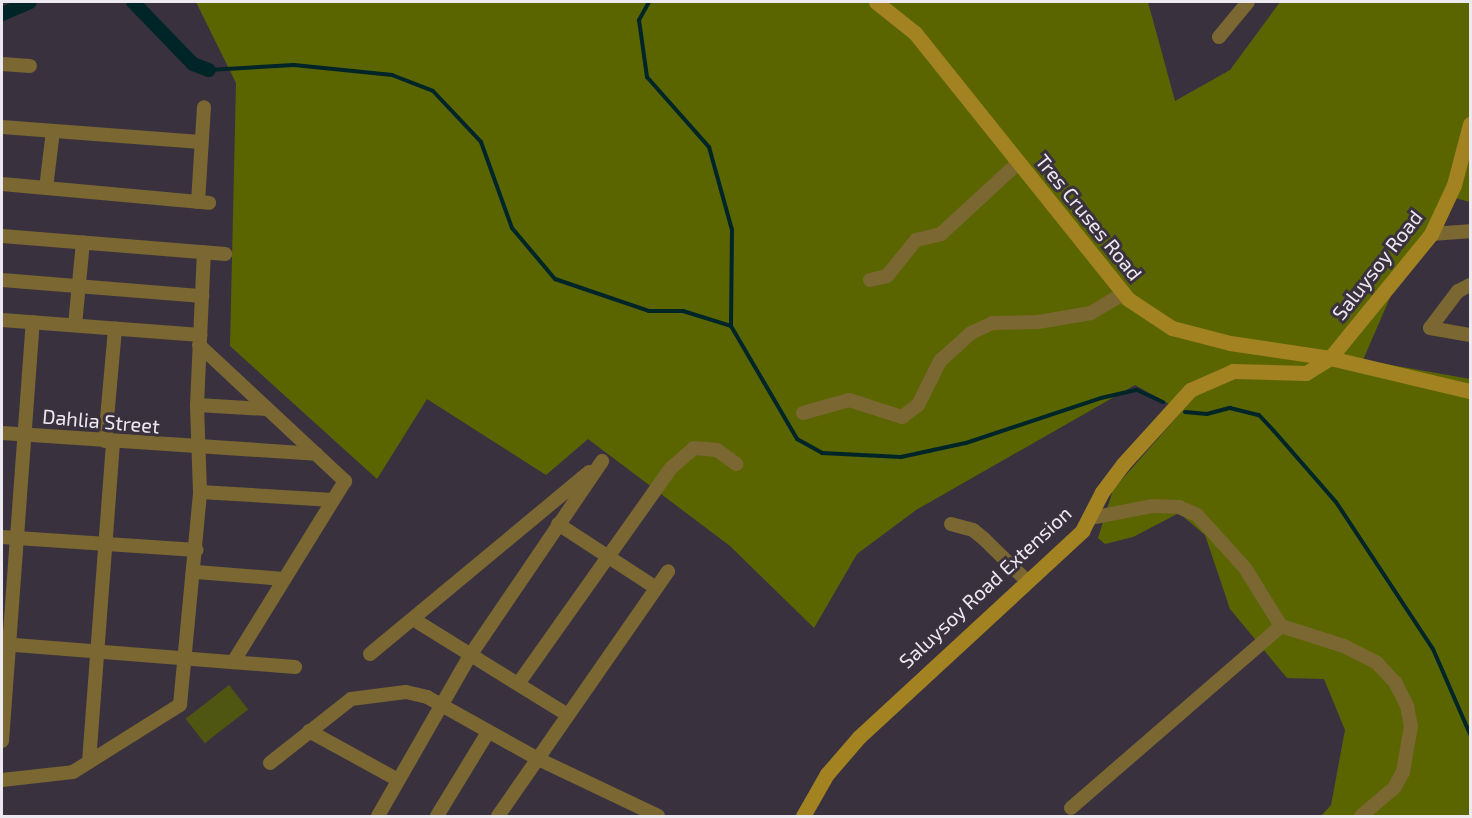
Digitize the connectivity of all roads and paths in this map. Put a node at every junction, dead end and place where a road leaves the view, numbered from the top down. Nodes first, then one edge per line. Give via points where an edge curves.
1 (876, 2) edge
2 (1248, 2) edge
3 (1219, 37) dead end
4 (2, 64) edge
5 (30, 66) dead end
6 (204, 107) dead end
7 (1470, 124) edge
8 (2, 127) edge
9 (53, 131) junction
10 (200, 142) junction
11 (1019, 162) junction
12 (2, 184) edge
13 (46, 188) junction
14 (1470, 231) edge
15 (1431, 234) junction
16 (2, 236) edge
17 (83, 242) junction
18 (204, 252) junction
19 (225, 254) dead end
20 (2, 280) edge
21 (870, 280) dead end
22 (1470, 285) edge
23 (79, 286) junction
24 (1124, 293) junction
25 (202, 296) junction
26 (2, 320) edge
27 (33, 322) junction
28 (75, 325) junction
29 (115, 328) junction
30 (1470, 335) edge
31 (200, 340) junction
32 (1330, 358) junction
33 (1470, 391) edge
34 (197, 405) junction
35 (267, 409) junction
36 (803, 413) dead end
37 (2, 433) edge
38 (27, 435) junction
39 (109, 442) junction
40 (198, 449) junction
41 (316, 454) junction
42 (736, 464) dead end
43 (200, 492) junction
44 (333, 500) junction
45 (1091, 518) junction
46 (558, 524) junction
47 (951, 524) dead end
48 (2, 537) edge
49 (17, 538) junction
50 (105, 544) junction
51 (197, 550) junction
52 (606, 555) junction
53 (668, 571) dead end
54 (196, 572) junction
55 (284, 579) junction
56 (1027, 581) junction
57 (656, 588) junction
58 (413, 619) junction
59 (1281, 626) junction
60 (5, 644) edge
61 (96, 651) junction
62 (370, 654) dead end
63 (469, 657) junction
64 (187, 658) junction
65 (233, 662) junction
66 (295, 667) dead end
67 (518, 684) junction
68 (442, 705) junction
69 (566, 714) junction
70 (309, 731) junction
71 (488, 732) junction
72 (2, 741) edge
73 (536, 758) junction
74 (89, 762) junction
75 (270, 764) dead end
76 (2, 780) edge
77 (399, 780) junction
78 (1071, 808) dead end
79 (378, 816) edge
80 (437, 816) edge
81 (498, 816) edge
82 (658, 816) edge
83 (803, 816) edge
84 (1361, 816) edge

1 - 11 main road, Tres Cruses Road via 915,33
2 - 3 street
4 - 5 street
6 - 10 street
7 - 15 main road, Saluysoy Road via 1454,185
8 - 9 street
9 - 10 street
9 - 13 street
10 - 13 street via 203,202
11 - 21 street via 941,234 916,240 886,276
11 - 24 main road, Tres Cruses Road
12 - 13 street
14 - 15 street
15 - 32 main road, Saluysoy Road
16 - 17 street
17 - 18 street
17 - 23 street
18 - 19 street
18 - 25 street
20 - 23 street
22 - 30 street via 1458,291 1430,328
23 - 25 street
23 - 28 street
24 - 32 main road, Tres Cruses Road via 1172,328 1253,348
24 - 36 street via 1091,313 1038,322 992,323 971,333 940,361 918,405 902,417 849,400
25 - 31 street
26 - 27 street
27 - 28 street
27 - 38 street
28 - 29 street
29 - 31 street
29 - 39 street
31 - 34 street
31 - 35 street
32 - 33 main road, Tres Cruses Road
32 - 45 main road, Saluysoy Road Extension via 1306,373 1233,371 1190,390 1102,492
34 - 35 street
34 - 40 street
35 - 41 street
37 - 38 street, Dahlia Street
38 - 39 street, Dahlia Street
38 - 49 street
39 - 40 street, Dahlia Street
39 - 50 street
40 - 41 street, Dahlia Street
40 - 43 street
41 - 44 street via 345,481
42 - 52 street via 717,450 694,448 670,469
43 - 44 street
43 - 51 street
44 - 55 street
45 - 56 main road, Saluysoy Road Extension
45 - 59 street via 1153,506 1179,507 1197,515 1245,568
46 - 52 street
46 - 58 street via 602,461
46 - 63 street
47 - 56 street via 973,530 984,538
48 - 49 street
49 - 50 street
49 - 60 street
50 - 51 street
50 - 61 street
51 - 54 street
52 - 57 street
52 - 67 street
53 - 57 street
54 - 55 street
54 - 64 street
55 - 65 street
56 - 83 main road, Saluysoy Road Extension via 904,691 840,756
57 - 69 street
58 - 62 street
58 - 63 street
59 - 78 street
59 - 84 street via 1344,646 1377,663 1395,682 1407,706 1411,726 1403,772 1394,788
60 - 61 street
60 - 72 street
61 - 64 street
61 - 74 street
63 - 67 street
63 - 68 street
64 - 65 street
64 - 74 street via 180,705
65 - 66 street
67 - 69 street
68 - 70 street via 406,692 370,694 351,699
68 - 71 street
68 - 77 street
69 - 73 street
70 - 75 street
70 - 77 street
71 - 73 street
71 - 80 street
73 - 81 street
73 - 82 street
74 - 76 street via 73,772
77 - 79 street

